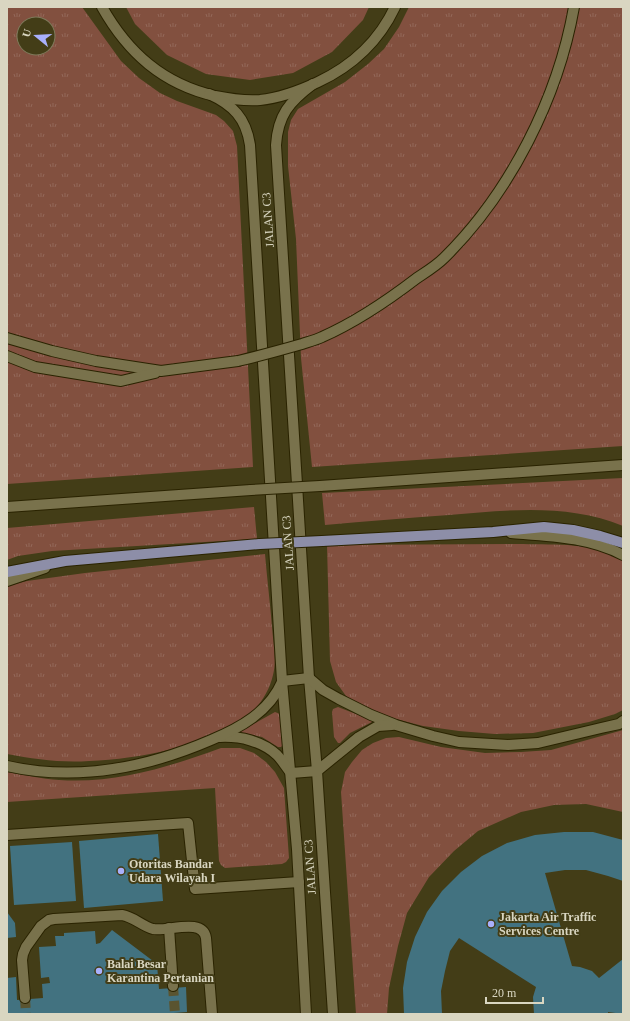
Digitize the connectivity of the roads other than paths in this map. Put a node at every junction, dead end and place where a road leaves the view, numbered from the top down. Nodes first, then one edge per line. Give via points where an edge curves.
1 (102, 7) edge
2 (395, 7) edge
3 (574, 7) edge
4 (313, 84) junction
5 (209, 94) junction
6 (7, 338) edge
7 (7, 356) edge
8 (161, 371) junction
9 (623, 465) edge
10 (7, 507) edge
11 (493, 532) junction
12 (623, 543) edge
13 (623, 555) edge
14 (64, 561) junction
15 (7, 572) edge
16 (7, 581) edge
17 (309, 678) junction
18 (282, 681) junction
19 (623, 721) edge
20 (396, 725) junction
21 (218, 737) junction
22 (7, 766) edge
23 (317, 771) junction
24 (291, 773) junction
25 (7, 835) edge
26 (299, 882) junction
27 (169, 928) junction
28 (173, 986) tunnel mouth
29 (25, 998) tunnel mouth
30 (212, 1014) edge
31 (306, 1014) edge
32 (333, 1014) edge

1 - 5 street via 133,50 158,72 192,89
2 - 4 street via 383,29 360,56 331,76
3 - 8 street, bridge via 560,66 543,111 522,152 476,224 442,259 360,318 321,338 238,361
4 - 5 street via 261,100 225,98
4 - 17 street, JALAN C3 via 288,106 277,133 276,145
5 - 18 street, JALAN C3 via 228,104 242,119 250,145
6 - 8 street via 96,361
7 - 8 street via 35,367 121,380
9 - 10 street, bridge
11 - 12 main road via 544,527 573,530
11 - 13 street via 572,539 596,544
11 - 14 main road, bridge via 260,544
14 - 15 main road
14 - 16 street
17 - 18 street
17 - 20 street via 339,700
17 - 23 street, JALAN C3
18 - 21 street via 274,697 258,715
18 - 24 street, JALAN C3
19 - 20 street via 538,744 459,742
20 - 23 street via 378,726 359,737
21 - 22 street via 175,755 136,766 56,773
21 - 24 street via 239,738 261,745 277,755
23 - 24 street
23 - 32 street, JALAN C3
24 - 26 street, JALAN C3
25 - 26 street via 188,823 195,889
26 - 31 street, JALAN C3
27 - 28 street
27 - 29 street via 152,928 122,915 49,920 41,926 23,954
27 - 30 street via 193,926 204,932

